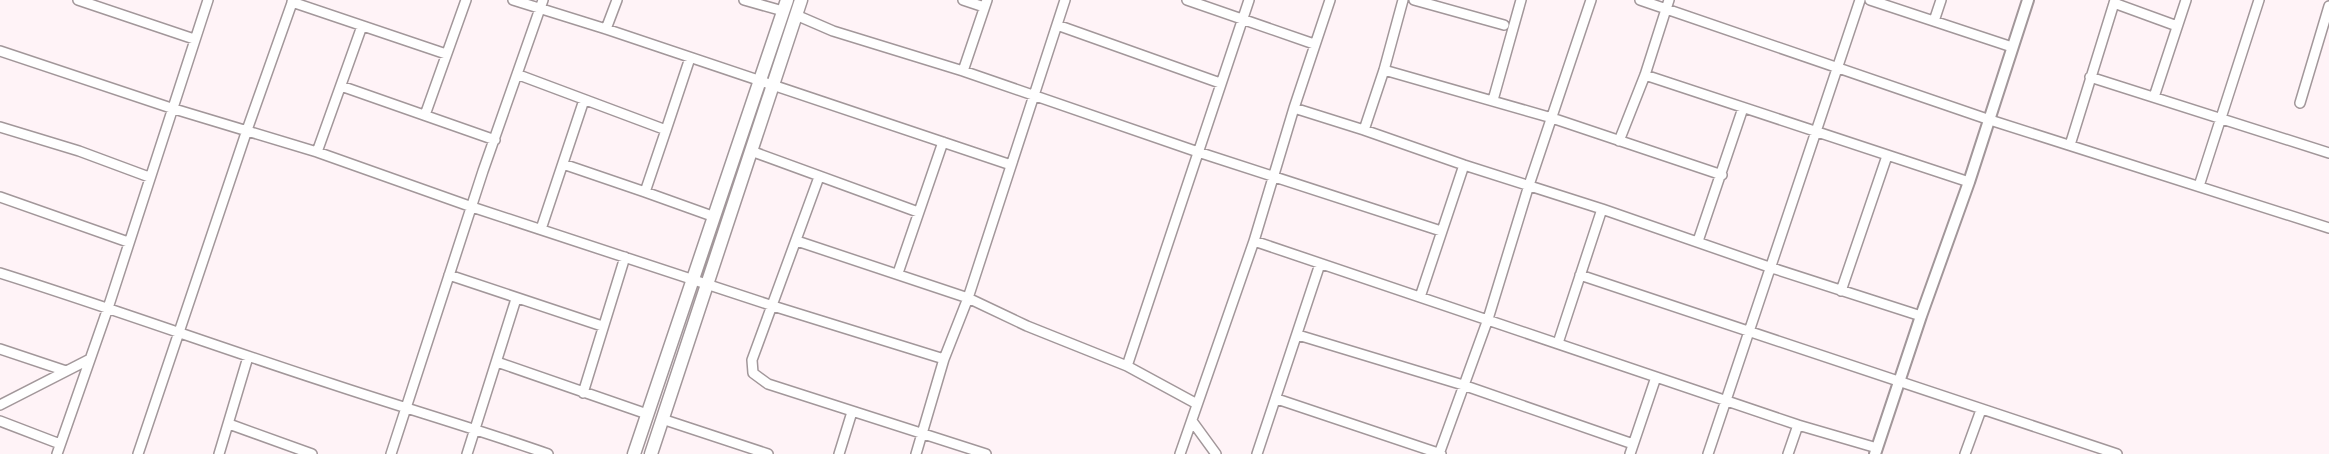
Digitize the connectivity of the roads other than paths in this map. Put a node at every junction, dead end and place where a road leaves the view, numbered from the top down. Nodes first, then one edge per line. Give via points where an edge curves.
1 (78, 0) edge
2 (208, 0) edge
3 (466, 0) edge
4 (513, 0) edge
5 (617, 0) edge
6 (744, 0) edge
7 (801, 0) edge
8 (963, 0) edge
9 (1065, 0) edge
10 (1187, 0) edge
11 (1249, 0) edge
12 (1330, 0) edge
13 (1403, 0) edge
14 (1414, 0) edge
15 (1521, 0) edge
16 (1591, 0) edge
17 (1640, 0) edge
18 (1860, 0) edge
19 (1870, 0) edge
20 (1941, 0) edge
21 (2028, 0) edge
22 (2186, 0) edge
23 (2259, 0) edge
24 (293, 1) edge
25 (2115, 2) edge
26 (986, 3) edge
27 (542, 4) edge
28 (1668, 4) edge
29 (785, 6) edge
30 (2329, 6) edge
31 (796, 15) junction
32 (1243, 18) junction
33 (1934, 21) junction
34 (1057, 24) junction
35 (1504, 25) dead end
36 (362, 26) junction
37 (2177, 26) junction
38 (606, 29) junction
39 (194, 39) junction
40 (1314, 44) junction
41 (2012, 47) junction
42 (0, 51) edge
43 (446, 54) junction
44 (690, 58) junction
45 (1838, 67) junction
46 (1384, 70) junction
47 (963, 71) junction
48 (519, 75) junction
49 (1645, 75) junction
50 (2090, 77) junction
51 (760, 81) junction
52 (1220, 83) junction
53 (341, 86) junction
54 (774, 86) junction
55 (1035, 95) junction
56 (2154, 97) junction
57 (584, 100) junction
58 (1493, 100) junction
59 (2300, 103) dead end
60 (171, 108) junction
61 (1294, 108) junction
62 (1743, 108) junction
63 (425, 115) junction
64 (1552, 118) junction
65 (2220, 118) junction
66 (1990, 120) junction
67 (0, 127) edge
68 (247, 130) junction
69 (666, 130) junction
70 (1364, 130) junction
71 (1815, 131) junction
72 (495, 140) junction
73 (1619, 141) junction
74 (943, 142) junction
75 (2070, 145) junction
76 (751, 151) junction
77 (317, 152) junction
78 (1198, 152) junction
79 (2329, 153) edge
80 (1887, 156) junction
81 (563, 164) junction
82 (1011, 165) junction
83 (1464, 165) junction
84 (1274, 175) junction
85 (1722, 175) junction
86 (149, 177) junction
87 (819, 177) junction
88 (1969, 182) junction
89 (1529, 185) junction
90 (2199, 186) junction
91 (645, 192) junction
92 (0, 197) edge
93 (472, 207) junction
94 (1602, 208) junction
95 (918, 212) junction
96 (712, 216) junction
97 (2329, 228) edge
98 (542, 230) junction
99 (1441, 231) junction
100 (797, 241) junction
101 (1254, 241) junction
102 (128, 242) junction
103 (1698, 242) junction
104 (625, 257) junction
105 (1320, 264) junction
106 (1769, 267) junction
107 (0, 273) edge
108 (898, 273) junction
109 (1580, 275) junction
110 (449, 276) junction
111 (692, 279) junction
112 (708, 284) junction
113 (1841, 291) junction
114 (1420, 297) junction
115 (516, 298) junction
116 (968, 298) junction
117 (773, 306) junction
118 (108, 308) junction
119 (1921, 316) junction
120 (1488, 320) junction
121 (602, 326) junction
122 (1749, 332) junction
123 (180, 333) junction
124 (1298, 335) junction
125 (1558, 343) junction
126 (0, 349) edge
127 (248, 357) junction
128 (944, 359) junction
129 (88, 360) junction
130 (497, 362) junction
131 (1127, 366) junction
132 (66, 371) junction
133 (1656, 377) junction
134 (1900, 383) junction
135 (1463, 385) junction
136 (582, 393) junction
137 (1277, 399) junction
138 (1726, 400) junction
139 (1197, 404) junction
140 (0, 405) edge
141 (406, 408) junction
142 (1981, 410) junction
143 (852, 412) junction
144 (647, 414) junction
145 (662, 419) junction
146 (1192, 421) junction
147 (0, 422) edge
148 (229, 424) junction
149 (1798, 425) junction
150 (476, 428) junction
151 (923, 433) junction
152 (60, 444) junction
153 (1633, 444) junction
154 (1876, 451) edge
155 (2112, 453) edge
156 (57, 454) edge
157 (138, 454) edge
158 (219, 454) edge
159 (312, 454) edge
160 (390, 454) edge
161 (467, 454) edge
162 (548, 454) edge
163 (634, 454) edge
164 (651, 454) edge
165 (768, 454) edge
166 (839, 454) edge
167 (916, 454) edge
168 (986, 454) edge
169 (1180, 454) edge
170 (1216, 454) edge
171 (1257, 454) edge
172 (1440, 454) edge
173 (1629, 454) edge
174 (1708, 454) edge
175 (1788, 454) edge
176 (1965, 454) edge

1 - 39 street
2 - 39 street
3 - 43 street
4 - 27 street
5 - 38 street
6 - 29 street
7 - 31 main road
8 - 26 street
9 - 34 street
10 - 32 street
11 - 32 street
12 - 40 street
13 - 46 street
14 - 35 street
15 - 58 street
16 - 64 street
17 - 28 street
18 - 45 street
19 - 33 street
20 - 33 street
21 - 41 street
22 - 37 street
23 - 65 street
24 - 36 street
24 - 68 street
25 - 37 street
25 - 50 street
26 - 47 street
27 - 38 street
27 - 48 street
28 - 45 street
28 - 49 street
29 - 51 main road
30 - 59 street
31 - 47 street via 833,31
31 - 54 main road
32 - 40 street
32 - 52 street
33 - 41 street
34 - 52 street
34 - 55 street
36 - 43 street
36 - 53 street
37 - 56 street
38 - 44 street
39 - 60 street
40 - 61 street
41 - 66 street
42 - 60 street
43 - 63 street
44 - 51 street
44 - 69 street
45 - 66 street
45 - 71 street
46 - 58 street
46 - 70 street
47 - 55 street
48 - 57 street
48 - 72 street
49 - 62 street
49 - 73 street
50 - 56 street
50 - 75 street
51 - 54 street
51 - 96 main road
52 - 78 street
53 - 63 street
53 - 77 street
54 - 74 street
54 - 76 main road
55 - 78 street
55 - 82 street
56 - 65 street
57 - 69 street
57 - 81 street
58 - 64 street
60 - 68 street
60 - 86 street
61 - 70 street
61 - 84 street
62 - 71 street
62 - 85 street
63 - 72 street
64 - 73 street
64 - 89 street
65 - 79 street
65 - 90 street
66 - 75 street
66 - 88 street
67 - 86 street
68 - 77 street
68 - 123 street
69 - 91 street
70 - 83 street
71 - 80 street
71 - 106 street
72 - 93 street
73 - 85 street
74 - 82 street
74 - 95 street
75 - 90 street
76 - 87 street
76 - 112 main road
77 - 93 street
78 - 84 street
78 - 131 street
80 - 88 street
80 - 113 street
81 - 91 street
81 - 98 street
82 - 116 street
83 - 89 street
83 - 99 street
84 - 99 street
84 - 101 street
85 - 103 street
86 - 102 street
87 - 95 street
87 - 100 street
88 - 119 street
89 - 94 street
89 - 120 street
90 - 97 street
91 - 96 street
92 - 102 street
93 - 98 street
93 - 110 street
94 - 103 street
94 - 109 street
95 - 108 street
96 - 111 main road
98 - 104 street
99 - 114 street
100 - 108 street
100 - 117 street
101 - 105 street
101 - 139 street
102 - 118 street
103 - 106 street
104 - 111 street
104 - 121 street
105 - 114 street
105 - 124 street
106 - 113 street
106 - 122 street
107 - 118 street
108 - 116 street
109 - 122 street
109 - 125 street
110 - 115 street
110 - 141 street
111 - 112 street
111 - 144 main road
112 - 117 street
112 - 145 main road
113 - 119 street
114 - 120 street
115 - 121 street
115 - 130 street
116 - 128 street
116 - 131 street
117 - 128 street
117 - 143 street via 752,360 753,374 768,384
118 - 123 street
118 - 129 street
119 - 134 street
120 - 125 street
120 - 135 street
121 - 136 street
122 - 134 street
122 - 138 street
123 - 127 street
123 - 157 street
124 - 135 street
124 - 137 street
125 - 133 street
126 - 132 street
127 - 141 street
127 - 148 street
128 - 151 street
129 - 132 street
129 - 152 street
130 - 136 street
130 - 150 street
131 - 139 street
132 - 140 street
133 - 138 street
133 - 153 street
134 - 142 street
134 - 154 street
135 - 153 street
135 - 172 street
136 - 144 street
137 - 171 street
137 - 172 street
138 - 149 street
138 - 174 street
139 - 146 street
141 - 150 street
141 - 160 street
142 - 155 street
142 - 176 street
143 - 151 street
143 - 166 street
144 - 163 main road
145 - 164 main road
145 - 165 street
146 - 169 street
146 - 170 street
147 - 152 street
148 - 158 street
148 - 159 street
149 - 154 street
149 - 175 street
150 - 161 street
150 - 162 street
151 - 167 street
151 - 168 street
152 - 156 street
153 - 173 street

